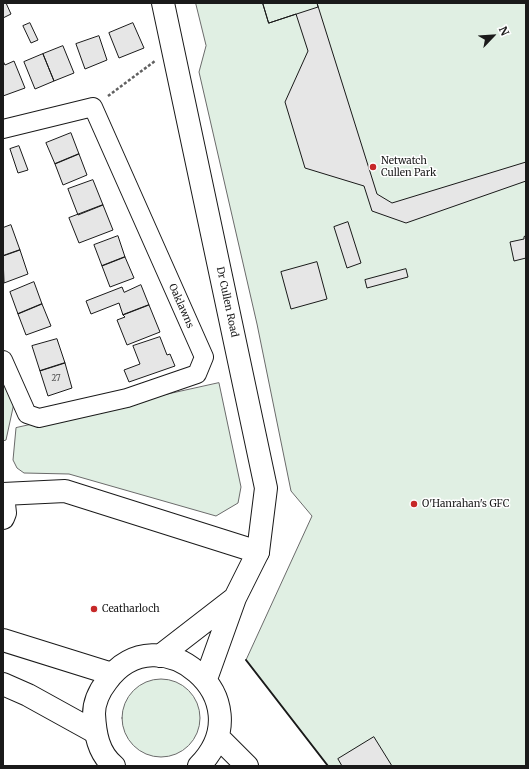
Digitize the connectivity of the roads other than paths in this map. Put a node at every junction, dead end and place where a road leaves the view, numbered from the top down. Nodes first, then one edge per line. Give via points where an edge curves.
1 (164, 3) edge
2 (3, 129) edge
3 (3, 360) edge
4 (3, 495) edge
5 (3, 518) edge
6 (258, 552) junction
7 (235, 598) junction
8 (3, 623) edge
9 (3, 640) edge
10 (29, 647) junction
11 (160, 656) junction
12 (112, 674) junction
13 (206, 679) junction
14 (3, 684) edge
15 (95, 732) junction
16 (218, 737) junction
17 (114, 766) edge
18 (199, 766) edge
19 (246, 766) edge

1 - 6 main road, Dr Cullen Road via 266,488
2 - 3 street, Oaklawns via 93,107 204,357 197,374 127,398 39,418 27,414
4 - 5 main road
4 - 6 main road via 65,491
6 - 7 main road, Dr Cullen Road
7 - 11 main road
7 - 13 main road, Dr Cullen Road
8 - 10 main road
9 - 10 main road
10 - 12 main road
11 - 12 main road via 142,657
11 - 13 main road via 177,659 193,667
12 - 15 main road via 100,691 94,711
13 - 16 main road via 216,696 220,716
14 - 15 main road
15 - 17 main road via 100,748
16 - 18 main road via 209,756
16 - 19 main road

